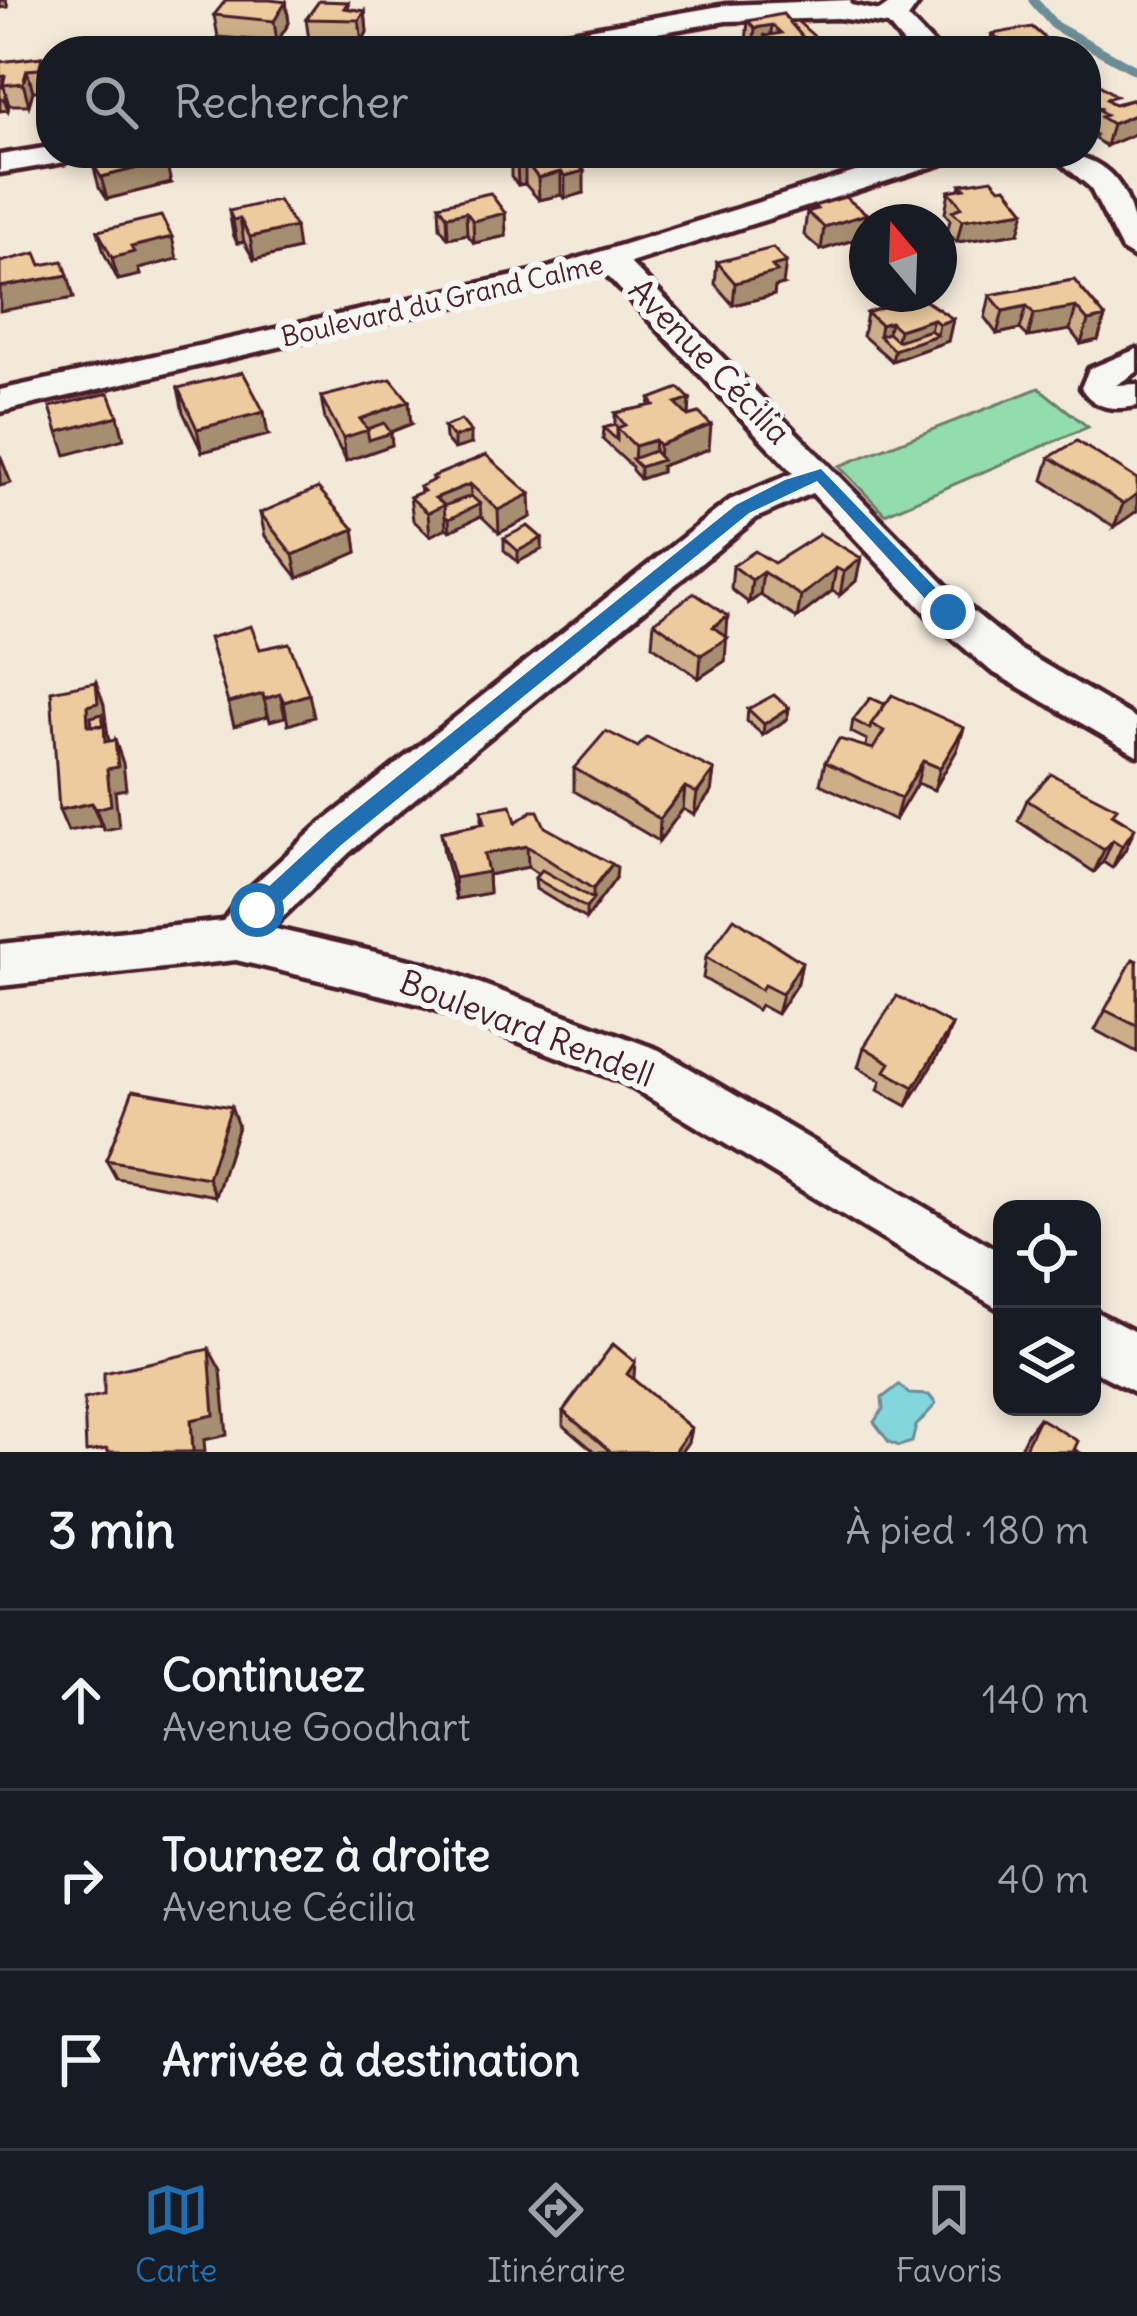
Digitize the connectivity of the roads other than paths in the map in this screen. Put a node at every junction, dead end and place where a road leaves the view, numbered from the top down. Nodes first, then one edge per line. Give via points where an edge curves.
1 (839, 5) edge
2 (902, 9) edge
3 (597, 36) edge
4 (36, 158) edge
5 (0, 164) edge
6 (899, 168) edge
7 (1084, 168) edge
8 (1137, 250) edge
9 (610, 260) junction
10 (1137, 359) edge
11 (1137, 395) edge
12 (0, 400) edge
13 (821, 475) junction
14 (1137, 739) edge
15 (236, 940) junction
16 (0, 965) edge
17 (993, 1279) edge
18 (1101, 1343) edge
19 (1137, 1365) edge

1 - 2 street via 861,17
1 - 3 street
4 - 5 street
6 - 9 street, Boulevard du Grand Calme
7 - 8 street via 1102,182
9 - 12 street, Boulevard du Grand Calme
9 - 13 street, Avenue Cécilia
10 - 11 street via 1101,376 1098,388 1112,399
13 - 14 street, Avenue Cécilia via 991,648
13 - 15 street via 742,509 334,839
15 - 16 street, Boulevard Rendell
15 - 17 street, Boulevard Rendell via 427,985 641,1066
18 - 19 street

